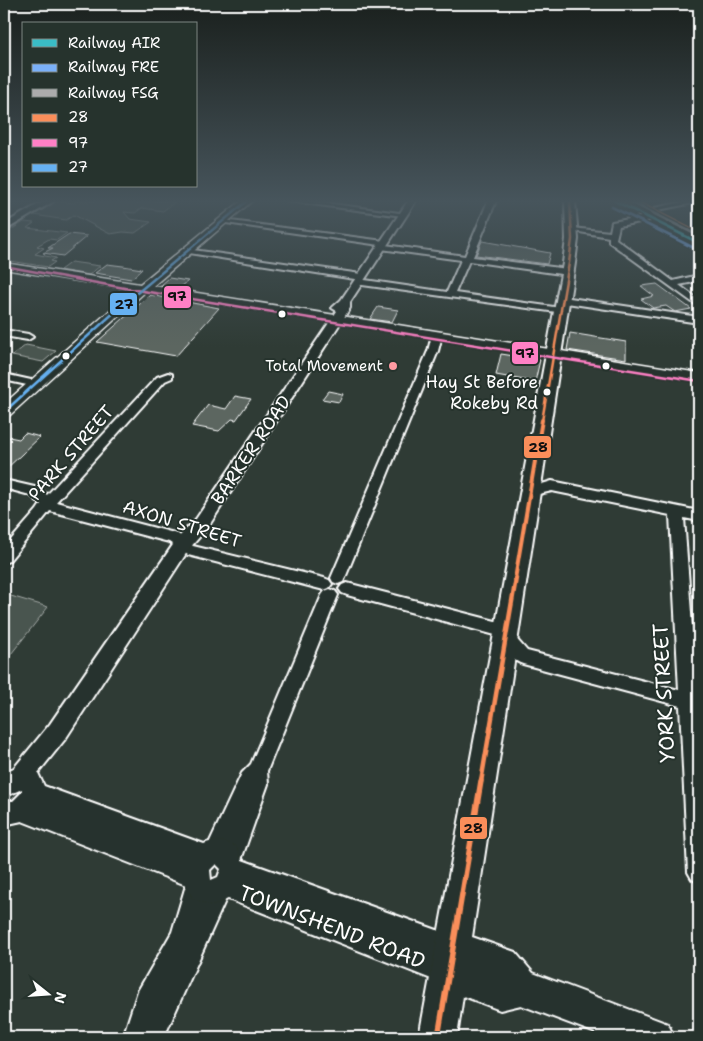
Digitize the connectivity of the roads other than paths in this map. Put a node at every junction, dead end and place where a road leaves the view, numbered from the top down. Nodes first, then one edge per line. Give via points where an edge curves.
1 (379, 250) edge
2 (410, 250) edge
3 (471, 250) edge
4 (570, 250) edge
5 (623, 250) edge
6 (189, 251) joint
7 (467, 259) junction
8 (4, 266) edge
9 (568, 272) junction
10 (699, 278) edge
11 (360, 279) junction
12 (672, 284) junction
13 (144, 289) junction
14 (450, 295) junction
15 (699, 304) edge
16 (562, 306) junction
17 (333, 320) junction
18 (699, 320) edge
19 (4, 333) edge
20 (28, 337) dead end
21 (437, 340) junction
22 (554, 356) junction
23 (168, 376) dead end
24 (699, 377) edge
25 (4, 378) edge
26 (699, 381) edge
27 (36, 384) junction
28 (4, 412) edge
29 (4, 484) edge
30 (530, 498) junction
31 (48, 502) junction
32 (677, 512) junction
33 (699, 516) edge
34 (183, 544) junction
35 (4, 557) edge
36 (335, 586) junction
37 (506, 635) junction
38 (694, 702) edge
39 (58, 732) joint
40 (15, 797) edge
41 (215, 872) junction
42 (699, 872) edge
43 (451, 960) junction
44 (135, 1037) edge
45 (152, 1037) edge
46 (438, 1037) edge
47 (655, 1037) edge

1 - 11 street, BARKER ROAD
2 - 7 street
3 - 7 street
4 - 9 main road
5 - 12 street
6 - 11 street
6 - 13 main road
7 - 9 street
7 - 14 street
8 - 13 main road
9 - 16 main road
10 - 12 street
11 - 14 street
11 - 17 street, BARKER ROAD via 344,308
12 - 15 street
13 - 17 main road
13 - 27 main road
14 - 16 street
16 - 18 street
16 - 22 main road
17 - 21 main road
17 - 34 street, BARKER ROAD via 202,523
19 - 20 street
21 - 22 main road
21 - 36 street
22 - 24 main road
22 - 26 main road
22 - 30 main road
23 - 31 street, PARK STREET via 161,379
25 - 27 street
27 - 28 main road
29 - 31 street, AXON STREET via 34,491
30 - 32 street via 534,491 552,486
30 - 37 main road
31 - 34 street, AXON STREET via 55,508 173,538
31 - 35 street, PARK STREET via 43,513
32 - 33 street
32 - 38 street, YORK STREET
34 - 36 street, AXON STREET via 188,550
34 - 39 street, BARKER ROAD
36 - 37 street, AXON STREET
36 - 41 street via 258,771 258,784
37 - 38 street via 516,652 524,657
37 - 43 main road
38 - 42 street, YORK STREET
39 - 40 street, BARKER ROAD
40 - 41 street, TOWNSHEND ROAD
41 - 43 street, TOWNSHEND ROAD
41 - 44 street via 146,999
41 - 45 street
43 - 46 main road
43 - 47 main road, TOWNSHEND ROAD via 500,992 522,987

